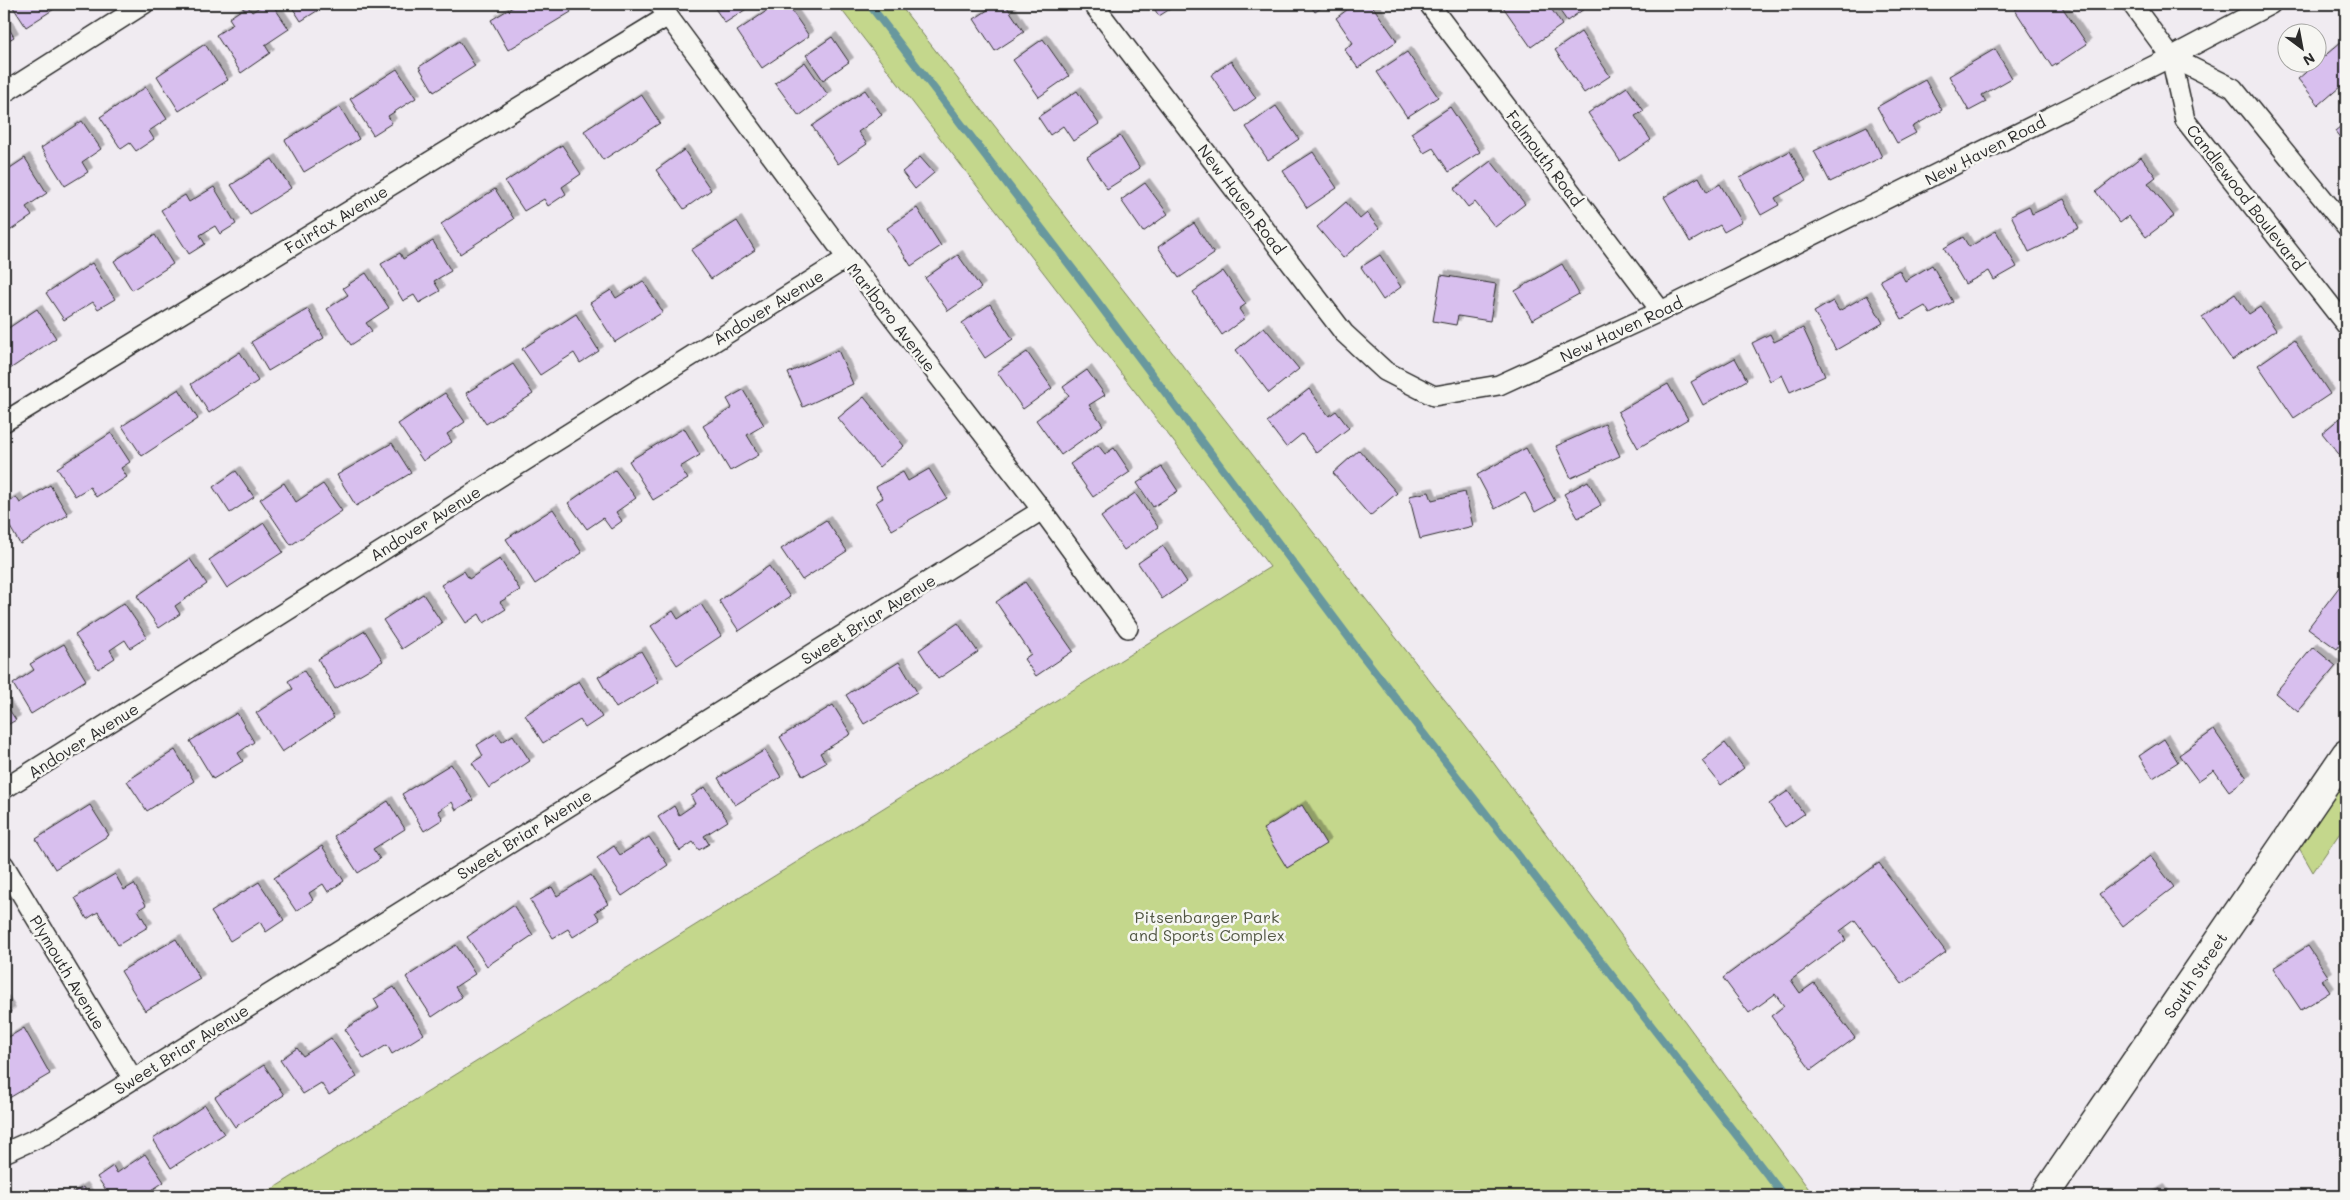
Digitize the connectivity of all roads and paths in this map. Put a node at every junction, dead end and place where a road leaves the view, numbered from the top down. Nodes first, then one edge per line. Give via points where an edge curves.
1 (144, 4) edge
2 (1093, 4) edge
3 (1429, 4) edge
4 (2132, 4) edge
5 (2270, 4) edge
6 (664, 10) edge
7 (2171, 57) junction
8 (4, 93) edge
9 (2346, 227) edge
10 (847, 258) junction
11 (1661, 312) junction
12 (2346, 325) edge
13 (4, 422) edge
14 (1042, 510) junction
15 (1128, 628) dead end
16 (2346, 754) edge
17 (4, 789) edge
18 (4, 866) edge
19 (133, 1079) junction
20 (4, 1153) edge
21 (2044, 1196) edge

1 - 8 street
2 - 11 street, New Haven Road via 1344,333 1385,370 1434,396 1500,385
3 - 11 street, Falmouth Road
4 - 7 street, Candlewood Boulevard
5 - 7 street, New Haven Road
6 - 10 street, Marlboro Avenue
6 - 13 street, Fairfax Avenue
7 - 9 street, Candlewood Boulevard via 2233,88
7 - 11 street, New Haven Road
7 - 12 street, Candlewood Boulevard via 2185,120
10 - 14 street, Marlboro Avenue
10 - 17 street, Andover Avenue
14 - 15 street, Marlboro Avenue
14 - 19 street, Sweet Briar Avenue
16 - 21 street, South Street
18 - 19 street, Plymouth Avenue
19 - 20 street, Sweet Briar Avenue via 46,1134

